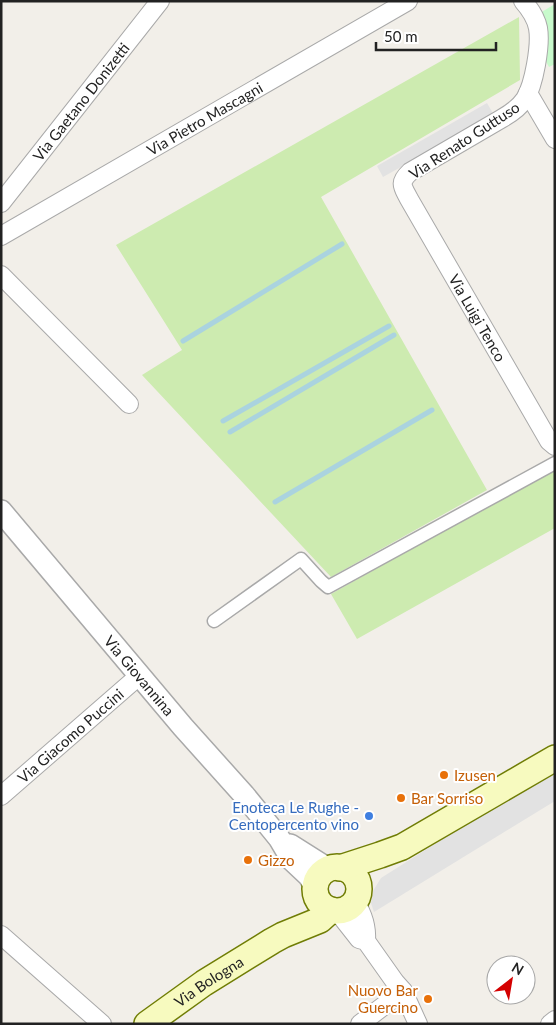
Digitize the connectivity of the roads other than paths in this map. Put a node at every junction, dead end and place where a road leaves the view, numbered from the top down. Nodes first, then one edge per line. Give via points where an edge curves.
1 (160, 1) edge
2 (408, 1) edge
3 (523, 1) edge
4 (528, 93) junction
5 (555, 139) edge
6 (403, 188) joint
7 (1, 203) edge
8 (1, 236) edge
9 (1, 275) edge
10 (129, 404) dead end
11 (555, 446) edge
12 (555, 463) edge
13 (1, 511) edge
14 (214, 621) dead end
15 (140, 676) junction
16 (555, 758) edge
17 (1, 796) edge
18 (335, 891) junction
19 (1, 935) edge
20 (403, 991) junction
21 (555, 1020) edge
22 (102, 1024) edge
23 (146, 1024) edge
24 (360, 1024) edge
25 (418, 1024) edge
26 (550, 1024) edge

1 - 7 street, Via Gaetano Donizetti
2 - 8 street, Via Pietro Mascagni
3 - 4 street via 538,27 532,84
4 - 5 street
4 - 6 street, Via Renato Guttuso via 511,113 410,172 402,182
6 - 11 street, Via Luigi Tenco via 549,441
9 - 10 street
12 - 14 street via 328,587 300,559
13 - 15 street, Via Giovannina
15 - 17 street, Via Giacomo Puccini
15 - 18 street, Via Giovannina via 244,795 279,838 292,860 309,876
16 - 18 main road, Via Bologna via 402,847
18 - 20 street via 359,939 366,942
18 - 23 main road, Via Bologna via 320,920 272,940
19 - 22 street
20 - 24 street
20 - 25 street
21 - 26 street

